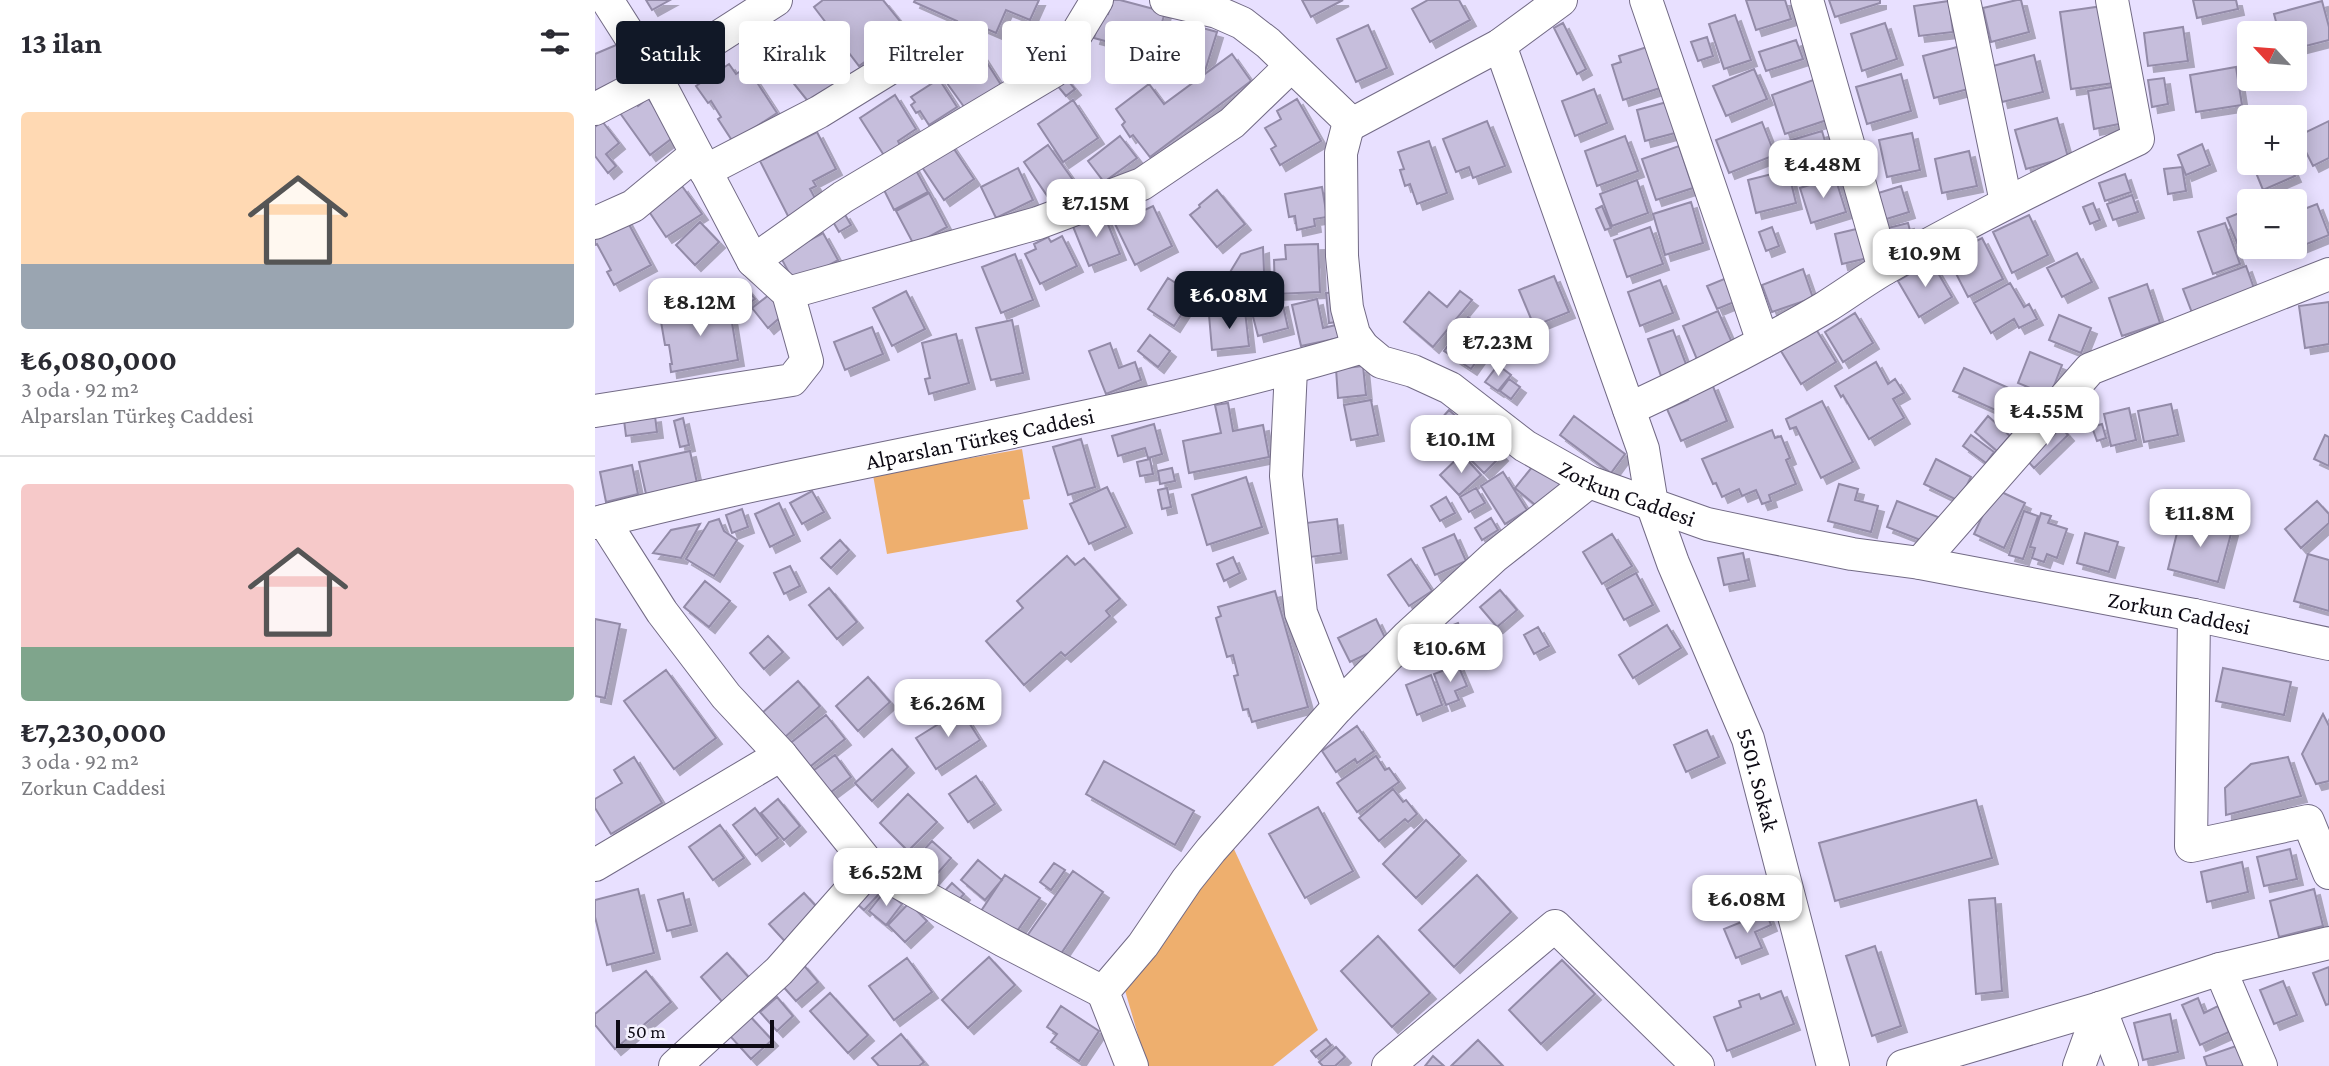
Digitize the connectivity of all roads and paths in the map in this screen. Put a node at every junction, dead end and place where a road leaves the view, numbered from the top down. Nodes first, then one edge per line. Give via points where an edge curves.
1 (607, 0) edge
2 (776, 0) edge
3 (1097, 0) edge
4 (1166, 0) edge
5 (1561, 0) edge
6 (1646, 0) edge
7 (1807, 0) edge
8 (1964, 0) edge
9 (2112, 0) edge
10 (1521, 13) edge
11 (620, 21) edge
12 (725, 33) edge
13 (1500, 45) junction
14 (1291, 66) junction
15 (643, 84) edge
16 (660, 84) edge
17 (864, 84) edge
18 (595, 109) edge
19 (1348, 126) junction
20 (700, 162) junction
21 (2006, 202) junction
22 (595, 223) edge
23 (753, 261) junction
24 (1884, 269) junction
25 (2329, 274) edge
26 (788, 293) junction
27 (1763, 342) junction
28 (1363, 347) junction
29 (1291, 369) junction
30 (1629, 408) junction
31 (595, 411) edge
32 (1589, 482) junction
33 (1652, 504) junction
34 (600, 522) edge
35 (1920, 563) junction
36 (2194, 615) junction
37 (2329, 644) edge
38 (1338, 707) junction
39 (781, 755) junction
40 (595, 865) edge
41 (871, 867) junction
42 (2329, 873) edge
43 (2329, 943) edge
44 (2220, 970) junction
45 (1103, 992) junction
46 (2100, 1008) junction
47 (675, 1066) edge
48 (1132, 1066) edge
49 (1388, 1066) edge
50 (1697, 1066) edge
51 (1833, 1066) edge
52 (1903, 1066) edge
53 (2079, 1066) edge
54 (2122, 1066) edge
55 (2261, 1066) edge

1 - 11 street
2 - 12 street
3 - 23 street via 1054,71 843,197
4 - 14 street via 1242,23
5 - 10 street
6 - 27 street
7 - 24 street
8 - 21 street
9 - 21 street via 2138,139
10 - 13 street
13 - 19 street
13 - 30 street, 5501. Sokak
14 - 19 street via 1337,108
14 - 26 street via 1232,123 1142,184 1038,223
15 - 18 street
16 - 20 street
17 - 20 street via 819,112
19 - 28 street via 1341,153 1342,256 1347,308
20 - 22 street via 633,206
20 - 23 street
21 - 24 street
23 - 26 street
24 - 27 street
25 - 35 street via 2089,369
26 - 31 street via 807,361 792,380
27 - 30 street
28 - 29 street, Alparslan Türkeş Caddesi
28 - 32 street, Zorkun Caddesi via 1381,362 1413,370 1450,388 1525,446
29 - 34 street, Alparslan Türkeş Caddesi via 832,467
29 - 38 street via 1286,476 1301,613
30 - 33 street, 5501. Sokak via 1643,449
32 - 33 street, Zorkun Caddesi
32 - 38 street via 1494,557
33 - 35 street, Zorkun Caddesi via 1707,524
33 - 51 street, 5501. Sokak via 1748,739
34 - 39 street via 726,696
35 - 36 street, Zorkun Caddesi
36 - 37 street, Zorkun Caddesi
36 - 42 street via 2191,846 2308,821
38 - 45 street via 1219,840
39 - 40 street
39 - 41 street
41 - 45 street
41 - 47 street via 779,971
43 - 44 street
44 - 46 street
44 - 55 street
45 - 48 street
46 - 52 street
46 - 53 street
46 - 54 street
49 - 50 street via 1555,926

